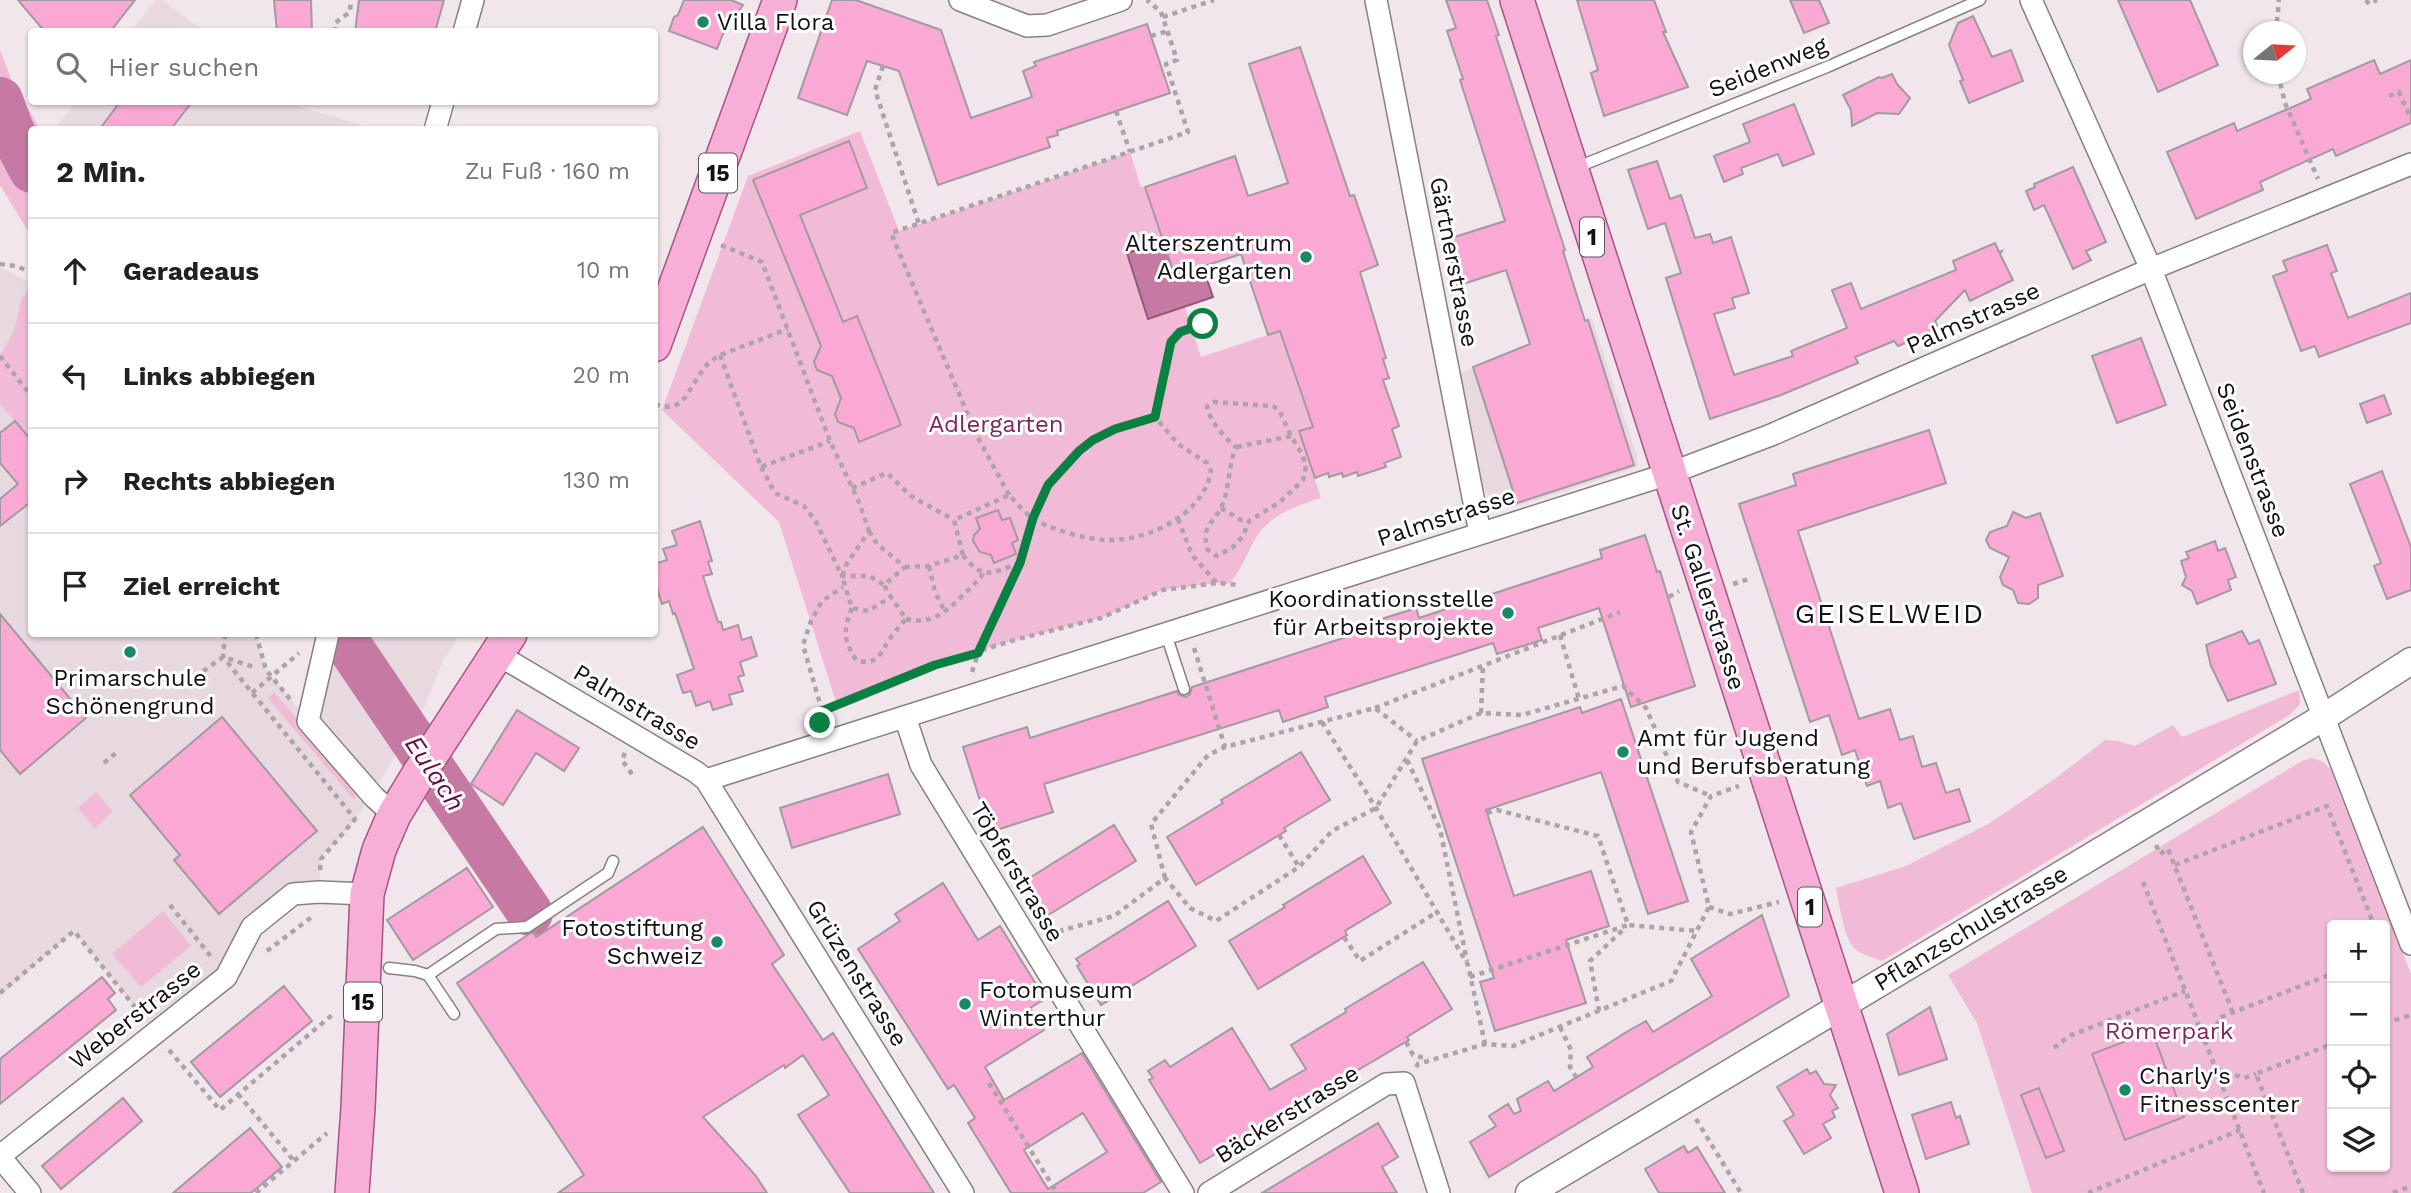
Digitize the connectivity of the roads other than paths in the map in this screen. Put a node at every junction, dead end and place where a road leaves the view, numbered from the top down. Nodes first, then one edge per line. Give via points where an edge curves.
1 (473, 0) edge
2 (780, 0) edge
3 (960, 0) edge
4 (1121, 0) edge
5 (1376, 0) edge
6 (1517, 0) edge
7 (1980, 0) edge
8 (2031, 0) edge
9 (465, 28) edge
10 (442, 105) edge
11 (436, 126) edge
12 (2411, 164) edge
13 (1571, 170) junction
14 (2151, 269) junction
15 (658, 334) edge
16 (1668, 474) junction
17 (1480, 533) junction
18 (1166, 634) junction
19 (327, 639) edge
20 (503, 645) edge
21 (2411, 661) edge
22 (1184, 689) dead end
23 (905, 717) junction
24 (2324, 718) junction
25 (706, 780) junction
26 (384, 806) junction
27 (613, 861) dead end
28 (367, 894) junction
29 (2411, 944) edge
30 (389, 968) dead end
31 (428, 975) junction
32 (1842, 1005) junction
33 (454, 1014) dead end
34 (0, 1156) edge
35 (30, 1193) edge
36 (352, 1193) edge
37 (963, 1193) edge
38 (1183, 1193) edge
39 (1209, 1193) edge
40 (1439, 1193) edge
41 (1529, 1193) edge
42 (1902, 1193) edge

1 - 9 street
2 - 15 main road, 15
3 - 4 street via 1027,26
5 - 17 street, Gärtnerstrasse
6 - 13 main road, St. Gallerstrasse / 1
7 - 13 lane, Seidenweg
8 - 14 street, Seidenstrasse
10 - 11 street
12 - 14 street, Palmstrasse
13 - 16 main road, St. Gallerstrasse / 1
14 - 16 street, Palmstrasse via 1771,435
14 - 24 street, Seidenstrasse
16 - 17 street, Palmstrasse
16 - 32 main road, St. Gallerstrasse / 1
17 - 18 street, Palmstrasse
18 - 22 lane
18 - 23 street, Palmstrasse
19 - 26 street via 308,721
20 - 25 street, Palmstrasse via 533,675
20 - 26 main road, 15 via 428,760
21 - 24 street, Pflanzschulstrasse
23 - 25 street, Palmstrasse
23 - 38 street, Töpferstrasse via 921,765
24 - 29 street, Seidenstrasse
24 - 32 street, Pflanzschulstrasse
25 - 37 street, Grüzenstrasse
26 - 28 main road, 15
27 - 31 lane via 608,873 527,927 496,929
28 - 34 street, Weberstrasse via 293,894 252,928 226,977
28 - 36 main road, 15
30 - 31 lane
31 - 33 lane
32 - 41 street, Pflanzschulstrasse
32 - 42 main road, St. Gallerstrasse / 1
34 - 35 street
39 - 40 street, Bäckerstrasse via 1386,1084 1404,1083

